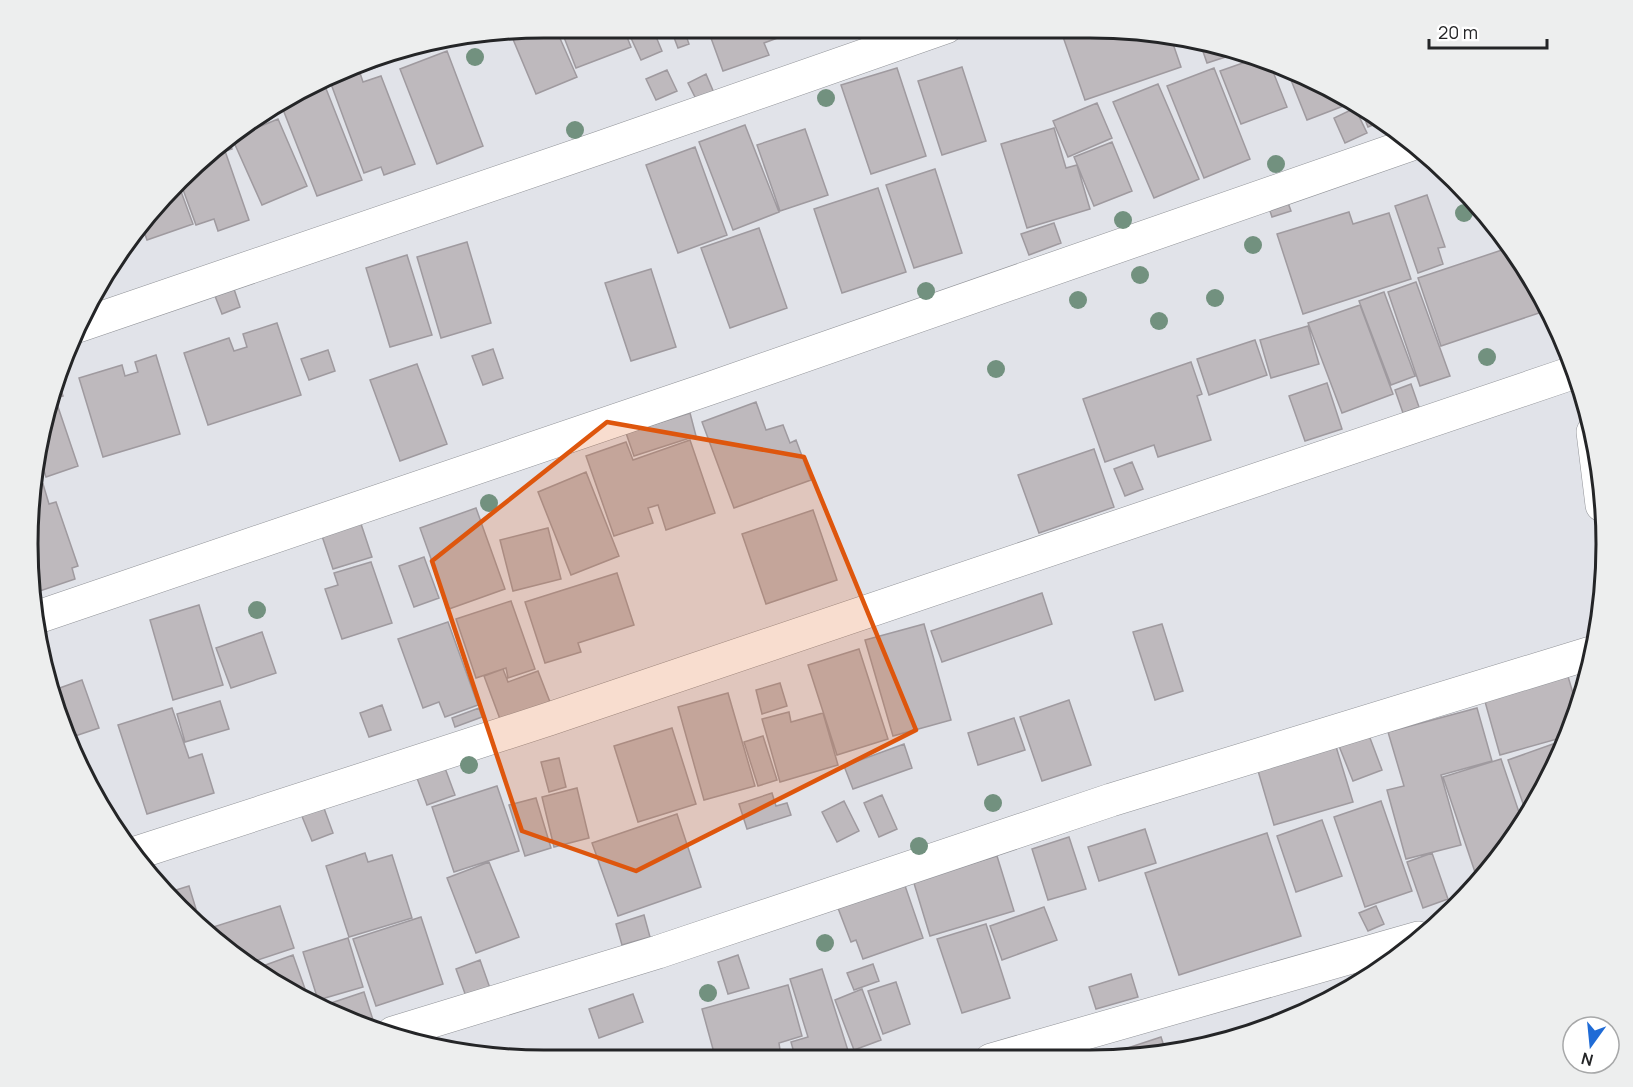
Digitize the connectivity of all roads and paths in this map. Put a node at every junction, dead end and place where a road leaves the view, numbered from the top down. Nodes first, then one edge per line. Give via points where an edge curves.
1 (914, 38) edge
2 (1405, 148) edge
3 (89, 322) edge
4 (1567, 375) edge
5 (43, 615) edge
6 (1583, 655) edge
7 (141, 851) edge
8 (1400, 943) edge
9 (404, 1030) edge
10 (1026, 1050) edge

1 - 3 street
2 - 5 street
4 - 7 street via 572,711
6 - 9 street via 1111,800 658,952
8 - 10 street

